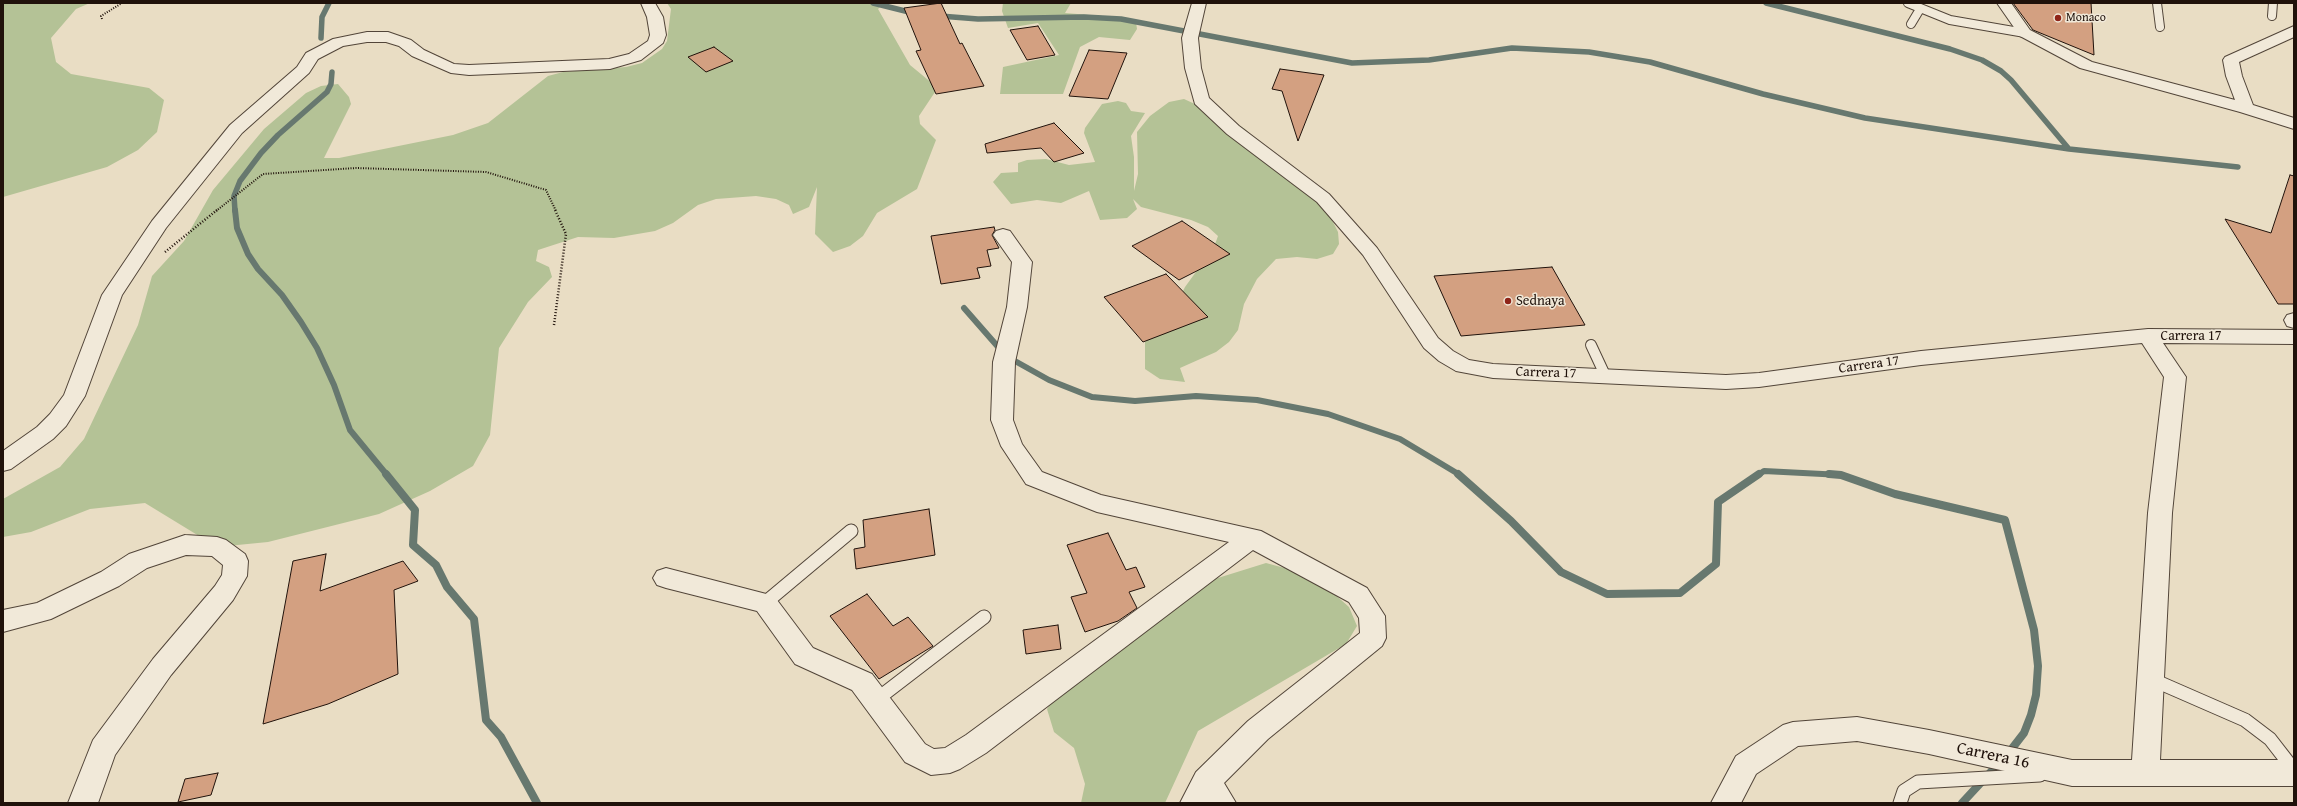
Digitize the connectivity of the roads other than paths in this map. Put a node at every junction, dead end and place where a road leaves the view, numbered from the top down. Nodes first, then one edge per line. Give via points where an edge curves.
1 (648, 3) edge
2 (1199, 3) edge
3 (1908, 3) edge
4 (2004, 3) edge
5 (2157, 3) edge
6 (2273, 3) edge
7 (1920, 9) junction
8 (2272, 16) dead end
9 (1911, 24) dead end
10 (2160, 27) dead end
11 (2294, 31) edge
12 (2025, 33) junction
13 (2246, 108) junction
14 (2294, 124) edge
15 (1003, 235) dead end
16 (2148, 336) junction
17 (2294, 337) edge
18 (1591, 344) dead end
19 (1605, 375) junction
20 (3, 463) edge
21 (850, 531) dead end
22 (1252, 538) junction
23 (666, 578) dead end
24 (765, 603) junction
25 (984, 617) dead end
26 (3, 621) edge
27 (2151, 678) junction
28 (876, 700) junction
29 (2294, 770) edge
30 (2072, 773) junction
31 (2145, 773) junction
32 (2294, 773) edge
33 (1207, 796) edge
34 (83, 803) edge
35 (1726, 803) edge
36 (1900, 803) edge

1 - 20 street via 655,17 658,35 655,43 635,57 610,64 469,70 452,68 418,53 405,42 388,37 367,37 339,42 312,56 303,70 236,129 164,219 112,295 70,402 46,433
2 - 19 street, Carrera 17 via 1190,38 1193,68 1201,100 1233,130 1323,198 1356,234 1387,275 1431,343 1446,356 1464,366 1493,371
3 - 7 lane
4 - 12 street
5 - 10 lane
6 - 8 lane
7 - 9 lane
7 - 12 lane via 1950,20
11 - 13 street via 2231,60
12 - 13 street via 2086,65
13 - 14 street
15 - 22 street via 1022,262 1017,307 1004,362 1002,420 1012,446 1034,478 1097,503
16 - 17 street, Carrera 17
16 - 19 street, Carrera 17 via 1921,358 1759,380 1726,382
16 - 27 street via 2175,378 2160,513
18 - 19 lane
21 - 24 lane
22 - 28 street via 982,739 950,760 931,762 915,753
22 - 33 street via 1358,595 1372,616 1373,638 1258,730
23 - 24 street
24 - 28 street via 804,656 862,682
25 - 28 lane
26 - 34 street via 42,612 110,579 138,561 185,545 217,546 236,561 234,576 224,593 162,667 104,749
27 - 29 lane via 2245,720 2270,739
27 - 31 street
30 - 31 street, Carrera 16
30 - 35 street, Carrera 16 via 1857,729 1793,734 1746,764
30 - 36 lane via 1918,782 1904,791
31 - 32 street, Carrera 16

